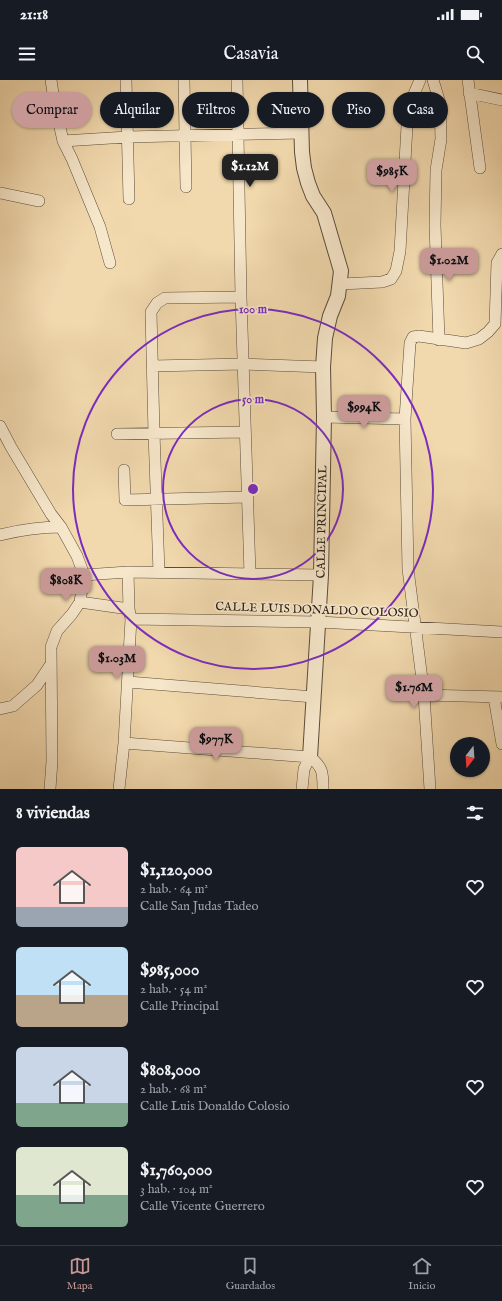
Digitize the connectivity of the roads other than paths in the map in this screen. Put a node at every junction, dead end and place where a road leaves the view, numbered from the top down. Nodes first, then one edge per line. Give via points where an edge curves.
1 (51, 80) edge
2 (126, 80) edge
3 (184, 80) edge
4 (238, 80) edge
5 (300, 80) edge
6 (420, 80) edge
7 (433, 80) edge
8 (468, 80) edge
9 (469, 93) junction
10 (502, 100) edge
11 (302, 133) junction
12 (237, 134) junction
13 (185, 136) junction
14 (127, 137) junction
15 (63, 141) junction
16 (480, 168) dead end
17 (186, 187) dead end
18 (0, 192) edge
19 (129, 199) dead end
20 (39, 201) dead end
21 (502, 254) edge
22 (110, 263) dead end
23 (341, 284) junction
24 (241, 297) junction
25 (499, 324) edge
26 (439, 340) junction
27 (243, 364) junction
28 (152, 366) junction
29 (323, 367) junction
30 (324, 417) junction
31 (405, 418) junction
32 (0, 426) edge
33 (245, 432) junction
34 (154, 433) junction
35 (117, 434) dead end
36 (124, 470) dead end
37 (247, 497) junction
38 (156, 499) junction
39 (61, 527) junction
40 (0, 535) edge
41 (128, 572) junction
42 (159, 572) junction
43 (250, 574) junction
44 (84, 575) junction
45 (321, 575) junction
46 (80, 602) junction
47 (130, 614) junction
48 (319, 622) junction
49 (416, 626) junction
50 (502, 632) edge
51 (51, 664) junction
52 (128, 682) junction
53 (424, 695) junction
54 (314, 697) junction
55 (498, 697) edge
56 (0, 709) edge
57 (124, 743) junction
58 (502, 744) edge
59 (310, 756) junction
60 (50, 789) edge
61 (119, 789) edge
62 (302, 789) edge
63 (323, 789) edge
64 (430, 789) edge

1 - 15 street
2 - 14 street
3 - 13 street
4 - 12 street
5 - 11 street
6 - 23 street via 408,108 400,251 396,271 391,279 382,282
7 - 26 street via 440,103 441,132 436,170 435,225
8 - 9 street
9 - 10 street
9 - 16 street
11 - 12 street
11 - 23 street, CALLE PRINCIPAL via 303,163 308,183 324,213 341,271
12 - 13 street
12 - 24 street
13 - 14 street
13 - 17 street
14 - 15 street
14 - 19 street
15 - 22 street via 100,227
18 - 20 street
21 - 25 street via 497,263
23 - 29 street, CALLE PRINCIPAL via 324,338
24 - 27 street
24 - 28 street via 165,298 157,303 151,312
25 - 26 street via 479,339 466,343
26 - 31 street via 419,336 413,337 410,343
27 - 28 street
27 - 29 street
27 - 33 street
28 - 34 street
29 - 30 street, CALLE PRINCIPAL
30 - 31 street
30 - 45 street, CALLE PRINCIPAL
31 - 49 street via 408,569
32 - 39 street
33 - 34 street
33 - 37 street
34 - 35 street
34 - 38 street
36 - 38 street via 125,500
37 - 38 street
37 - 43 street
38 - 42 street
39 - 40 street via 40,527
39 - 44 street
41 - 42 street
41 - 44 street
41 - 47 street
42 - 43 street
43 - 45 street
44 - 46 street
45 - 48 street, CALLE PRINCIPAL
46 - 47 street, CALLE LUIS DONALDO COLOSIO
46 - 51 street via 57,631 51,647
47 - 48 street, CALLE LUIS DONALDO COLOSIO
47 - 52 street
48 - 49 street, CALLE LUIS DONALDO COLOSIO
48 - 54 street, CALLE PRINCIPAL
49 - 50 street, CALLE LUIS DONALDO COLOSIO
49 - 53 street
51 - 56 street via 37,685 13,706
51 - 60 street
52 - 54 street
52 - 57 street
53 - 55 street
53 - 64 street
54 - 59 street, CALLE PRINCIPAL
55 - 58 street
57 - 59 street
57 - 61 street
59 - 62 street, CALLE PRINCIPAL via 304,769
59 - 63 street via 318,763 323,776

